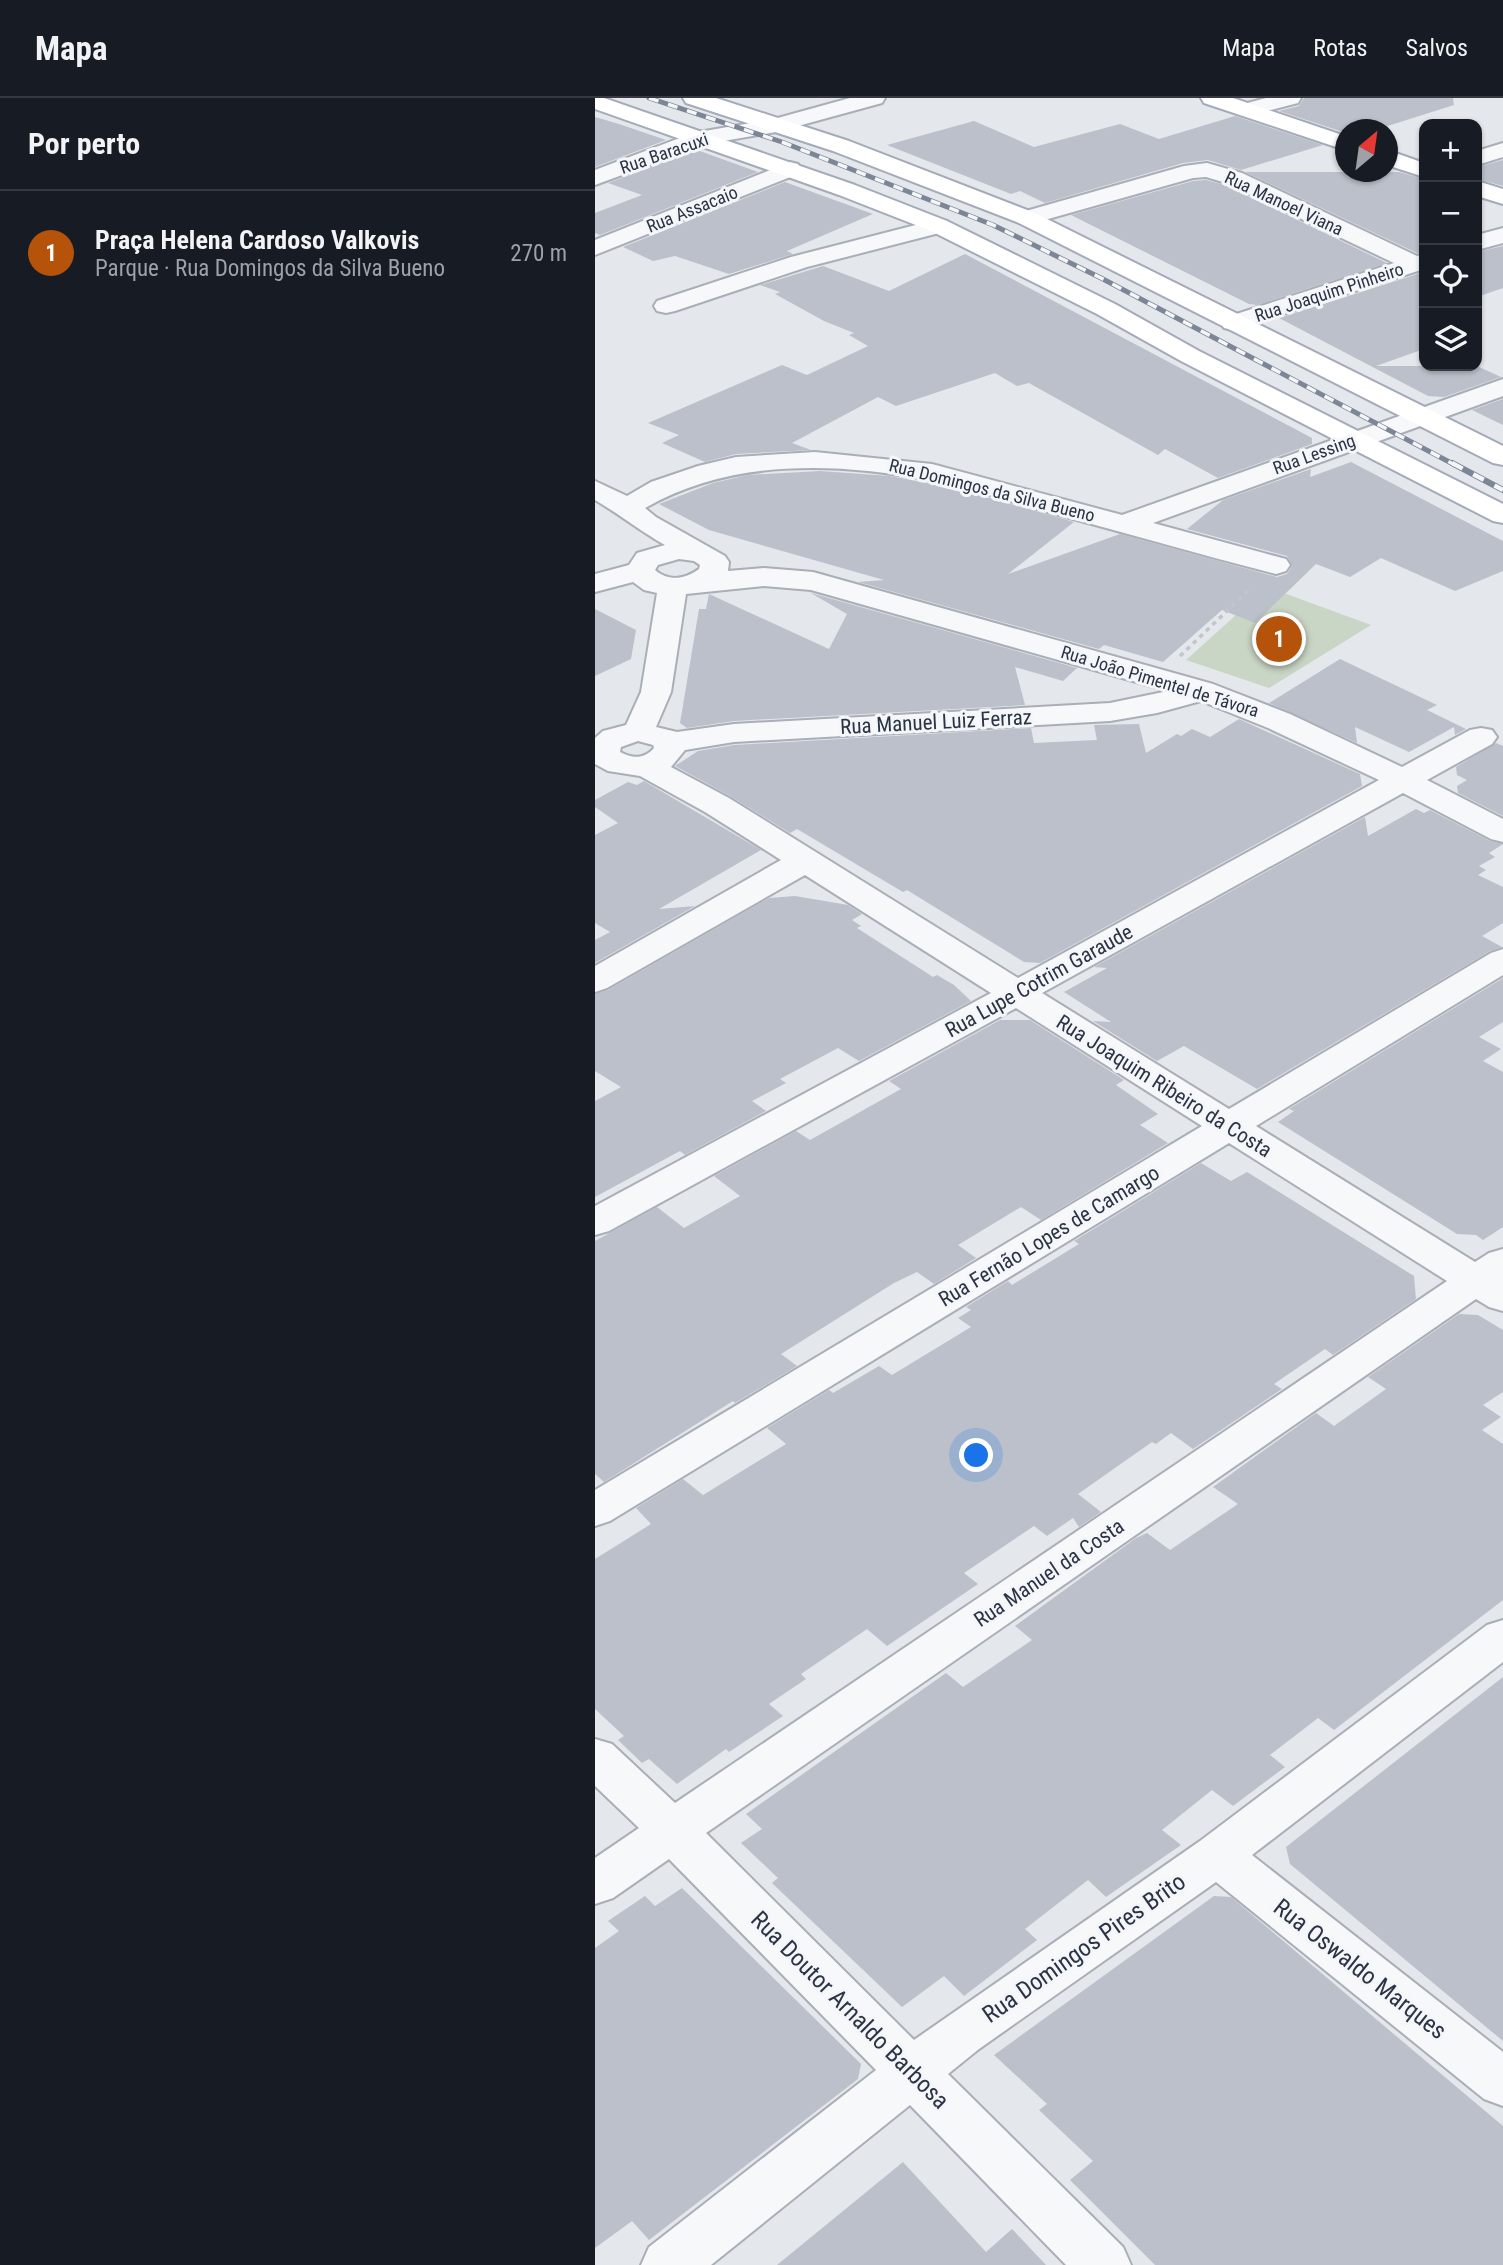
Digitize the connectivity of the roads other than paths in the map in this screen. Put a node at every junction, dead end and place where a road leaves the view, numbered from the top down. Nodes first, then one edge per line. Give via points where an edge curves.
1 (694, 98) edge
2 (874, 98) edge
3 (1212, 98) edge
4 (1290, 98) edge
5 (599, 101) edge
6 (1248, 110) junction
7 (776, 125) junction
8 (701, 138) junction
9 (1335, 139) edge
10 (1503, 150) edge
11 (1482, 156) edge
12 (1398, 161) edge
13 (1419, 168) edge
14 (790, 169) junction
15 (595, 178) edge
16 (1482, 190) edge
17 (1503, 197) edge
18 (1027, 218) junction
19 (939, 226) junction
20 (1503, 235) edge
21 (1482, 241) edge
22 (595, 248) edge
23 (1419, 262) edge
24 (1419, 262) edge
25 (667, 306) dead end
26 (1233, 323) junction
27 (1294, 354) junction
28 (1190, 356) junction
29 (1503, 387) edge
30 (1419, 416) junction
31 (1357, 439) junction
32 (1503, 457) edge
33 (595, 489) edge
34 (636, 515) junction
35 (1503, 515) edge
36 (1126, 523) junction
37 (643, 565) junction
38 (1276, 565) road end
39 (696, 570) junction
40 (595, 583) edge
41 (1202, 691) junction
42 (1481, 737) dead end
43 (651, 747) junction
44 (602, 762) edge
45 (1402, 780) junction
46 (1503, 832) edge
47 (804, 861) junction
48 (1503, 961) edge
49 (595, 981) edge
50 (1015, 994) junction
51 (1230, 1127) junction
52 (595, 1222) edge
53 (1494, 1280) edge
54 (595, 1510) edge
55 (1503, 1637) edge
56 (595, 1757) edge
57 (673, 1831) junction
58 (1217, 1855) junction
59 (595, 1884) edge
60 (912, 2071) junction
61 (1503, 2083) edge
62 (669, 2265) edge
63 (1103, 2265) edge

1 - 7 main road
2 - 7 street, Rua Baracuxi
3 - 6 main road
4 - 6 street
5 - 8 main road
6 - 9 main road
7 - 8 street, Rua Baracuxi
7 - 18 main road
8 - 14 main road
8 - 15 street, Rua Baracuxi
10 - 11 street
12 - 13 main road
14 - 19 main road
14 - 22 street, Rua Assacaio
16 - 17 main road
18 - 23 street, Rua Manoel Viana via 1170,176 1207,170
18 - 26 main road
19 - 25 street via 799,262
19 - 28 main road
20 - 21 street
24 - 26 street, Rua Joaquim Pinheiro
26 - 27 main road
27 - 28 main road via 1269,362
27 - 30 main road
28 - 31 main road
29 - 30 street, Rua Lessing
30 - 31 street, Rua Lessing
30 - 32 main road
31 - 35 main road
31 - 36 street, Rua Lessing
33 - 34 street
34 - 36 street, Rua Domingos da Silva Bueno via 655,489 720,470 748,464 832,461 932,472
34 - 37 street
34 - 39 street
36 - 38 street, Rua Domingos da Silva Bueno
37 - 39 street, Rua João Pimentel de Távora via 678,550
37 - 39 street via 650,582
37 - 40 street, Rua João Pimentel de Távora
39 - 41 street, Rua João Pimentel de Távora via 740,578 798,578 835,586
39 - 43 street via 656,692
41 - 43 street, Rua Manuel Luiz Ferraz via 1110,712 734,733
41 - 45 street, Rua João Pimentel de Távora via 1258,710
42 - 45 street, Rua Lupe Cotrim Garaude
43 - 44 street via 624,766
43 - 47 street, Rua Joaquim Ribeiro da Costa via 717,805
45 - 46 street, Rua João Pimentel de Távora
45 - 50 street, Rua Lupe Cotrim Garaude
47 - 49 street
47 - 50 street, Rua Joaquim Ribeiro da Costa
48 - 51 street, Rua Fernão Lopes de Camargo
50 - 51 street, Rua Joaquim Ribeiro da Costa
50 - 52 street, Rua Lupe Cotrim Garaude
51 - 53 street, Rua Joaquim Ribeiro da Costa
51 - 54 street, Rua Fernão Lopes de Camargo
53 - 57 street, Rua Manuel da Costa
55 - 58 street, Rua Domingos Pires Brito
56 - 57 street, Rua Doutor Arnaldo Barbosa
57 - 59 street, Rua Manuel da Costa
57 - 60 street, Rua Doutor Arnaldo Barbosa
58 - 60 street, Rua Domingos Pires Brito
58 - 61 street, Rua Oswaldo Marques
60 - 62 street, Rua Domingos Pires Brito
60 - 63 street, Rua Doutor Arnaldo Barbosa

